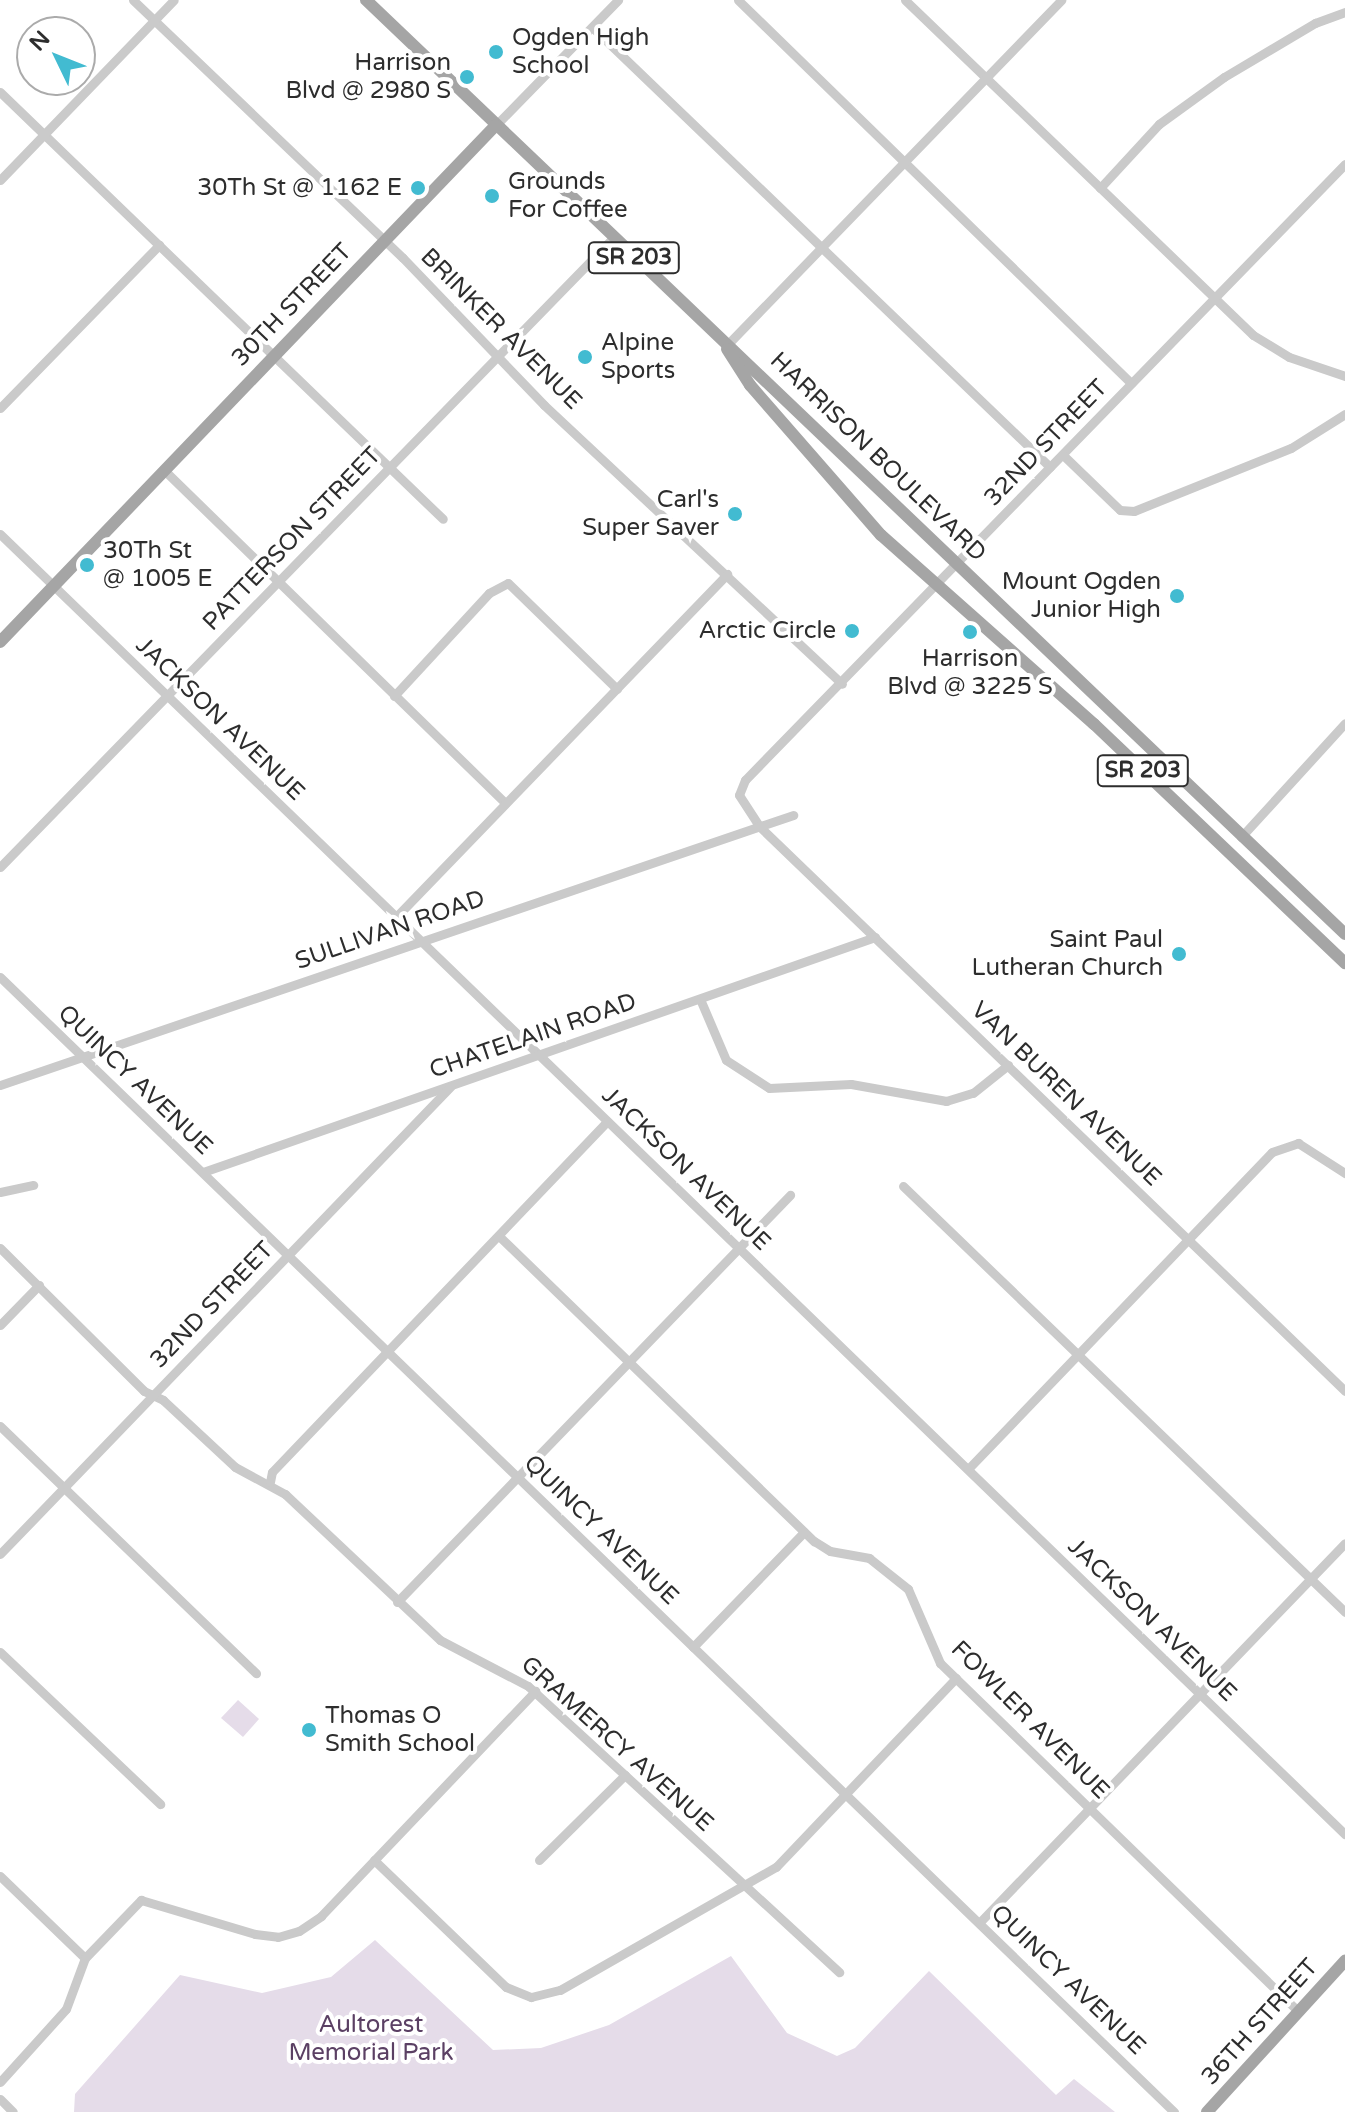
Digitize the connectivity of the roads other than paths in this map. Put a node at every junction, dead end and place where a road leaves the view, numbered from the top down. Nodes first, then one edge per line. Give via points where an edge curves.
1 (133, 0) edge
2 (174, 0) edge
3 (366, 0) edge
4 (618, 0) edge
5 (738, 0) edge
6 (905, 0) edge
7 (1061, 0) edge
8 (1345, 12) edge
9 (155, 20) junction
10 (592, 27) junction
11 (985, 76) junction
12 (0, 92) edge
13 (496, 125) junction
14 (44, 135) junction
15 (904, 161) junction
16 (1345, 164) edge
17 (0, 180) edge
18 (1100, 188) junction
19 (613, 238) junction
20 (385, 240) junction
21 (159, 245) junction
22 (821, 247) junction
23 (1215, 297) junction
24 (726, 346) junction
25 (500, 354) junction
26 (274, 356) junction
27 (1345, 376) edge
28 (1131, 383) junction
29 (0, 408) edge
30 (1345, 414) edge
31 (1063, 455) junction
32 (390, 467) junction
33 (1050, 467) junction
34 (164, 470) junction
35 (443, 519) dead end
36 (0, 534) edge
37 (958, 563) junction
38 (727, 574) junction
39 (280, 580) junction
40 (54, 586) junction
41 (935, 587) junction
42 (0, 642) edge
43 (842, 684) junction
44 (617, 689) junction
45 (167, 696) junction
46 (394, 696) junction
47 (1345, 723) edge
48 (505, 803) junction
49 (793, 815) dead end
50 (759, 826) junction
51 (1241, 837) junction
52 (0, 867) edge
53 (396, 917) junction
54 (1345, 934) edge
55 (875, 937) junction
56 (421, 941) junction
57 (1345, 963) edge
58 (0, 977) edge
59 (700, 999) junction
60 (539, 1055) junction
61 (82, 1057) junction
62 (1008, 1065) junction
63 (454, 1084) junction
64 (0, 1085) edge
65 (607, 1121) junction
66 (203, 1172) junction
67 (1345, 1173) edge
68 (33, 1185) dead end
69 (903, 1186) dead end
70 (0, 1192) edge
71 (790, 1195) dead end
72 (501, 1238) junction
73 (1189, 1241) junction
74 (0, 1248) edge
75 (739, 1248) junction
76 (287, 1256) junction
77 (39, 1285) junction
78 (0, 1325) edge
79 (389, 1353) junction
80 (1078, 1355) junction
81 (628, 1363) junction
82 (1345, 1391) edge
83 (153, 1395) junction
84 (0, 1426) edge
85 (968, 1469) junction
86 (518, 1477) junction
87 (270, 1482) junction
88 (64, 1487) junction
89 (804, 1532) junction
90 (1345, 1543) edge
91 (0, 1554) edge
92 (1311, 1579) junction
93 (397, 1602) junction
94 (1345, 1612) edge
95 (693, 1647) junction
96 (2, 1659) edge
97 (256, 1673) dead end
98 (956, 1678) junction
99 (535, 1691) junction
100 (1200, 1693) junction
101 (625, 1775) junction
102 (847, 1796) junction
103 (160, 1804) dead end
104 (1089, 1808) junction
105 (1345, 1834) edge
106 (374, 1860) junction
107 (539, 1860) dead end
108 (0, 1876) edge
109 (750, 1886) junction
110 (980, 1922) junction
111 (85, 1958) junction
112 (1345, 1961) edge
113 (839, 1972) dead end
114 (1298, 2011) junction
115 (0, 2082) edge
116 (0, 2099) edge
117 (13, 2112) edge
118 (1174, 2112) edge
119 (1207, 2112) edge

1 - 9 street, BRINKER AVENUE
2 - 9 street
3 - 13 main road, HARRISON BOULEVARD / SR 203
4 - 10 street, 30TH STREET
5 - 15 street
6 - 11 street
7 - 11 street
8 - 18 street via 1315,23 1224,77 1159,124
9 - 14 street
9 - 20 street, BRINKER AVENUE
10 - 13 street, 30TH STREET
10 - 22 street
11 - 15 street
11 - 18 street
12 - 14 street
13 - 19 main road, HARRISON BOULEVARD / SR 203
13 - 20 main road, 30TH STREET
14 - 17 street
14 - 21 street
15 - 22 street
15 - 28 street
16 - 23 street, 32ND STREET
18 - 23 street
19 - 24 main road, HARRISON BOULEVARD / SR 203
19 - 25 street, PATTERSON STREET
20 - 25 street, BRINKER AVENUE
20 - 26 main road, 30TH STREET
21 - 26 street
21 - 29 street
22 - 24 street
22 - 33 street
23 - 27 street via 1253,335 1289,357
23 - 28 street, 32ND STREET
24 - 37 main road, HARRISON BOULEVARD / SR 203
24 - 41 main road, HARRISON BOULEVARD / SR 203 via 750,385 871,524
25 - 32 street, PATTERSON STREET
25 - 38 street, BRINKER AVENUE via 544,405
26 - 32 street
26 - 34 main road, 30TH STREET
28 - 31 street, 32ND STREET
30 - 31 street via 1291,448 1134,511 1120,510
31 - 33 street, 32ND STREET
32 - 35 street
32 - 39 street, PATTERSON STREET
33 - 37 street, 32ND STREET
34 - 39 street
34 - 40 main road, 30TH STREET
36 - 40 street, JACKSON AVENUE
37 - 41 street, 32ND STREET
37 - 51 main road, HARRISON BOULEVARD / SR 203
38 - 43 street, BRINKER AVENUE
38 - 44 street
39 - 45 street, PATTERSON STREET
39 - 46 street
40 - 42 main road, 30TH STREET
40 - 45 street, JACKSON AVENUE
41 - 43 street, 32ND STREET
41 - 57 main road, HARRISON BOULEVARD / SR 203 via 1094,724
43 - 50 street, 32ND STREET via 741,787 740,802
44 - 46 street via 508,583 489,593
44 - 48 street
45 - 52 street, PATTERSON STREET
45 - 53 street, JACKSON AVENUE
46 - 48 street
47 - 51 street
48 - 53 street
49 - 50 street, SULLIVAN ROAD
50 - 55 street, VAN BUREN AVENUE
50 - 56 street, SULLIVAN ROAD
51 - 54 main road, HARRISON BOULEVARD / SR 203
53 - 56 street, JACKSON AVENUE
55 - 59 street, CHATELAIN ROAD
55 - 62 street, VAN BUREN AVENUE
56 - 60 street, JACKSON AVENUE
56 - 61 street, SULLIVAN ROAD
58 - 61 street, QUINCY AVENUE
59 - 60 street, CHATELAIN ROAD
59 - 62 street via 726,1060 769,1088 851,1084 946,1101 973,1093
60 - 63 street, CHATELAIN ROAD
60 - 65 street, JACKSON AVENUE
61 - 64 street, SULLIVAN ROAD
61 - 66 street, QUINCY AVENUE
62 - 73 street, VAN BUREN AVENUE
63 - 66 street, CHATELAIN ROAD
63 - 76 street, 32ND STREET
65 - 72 street
65 - 75 street, JACKSON AVENUE
66 - 76 street, QUINCY AVENUE
67 - 73 street via 1298,1143 1272,1152
68 - 70 street
69 - 80 street
71 - 75 street
72 - 79 street
72 - 81 street, FOWLER AVENUE
73 - 80 street
73 - 82 street, VAN BUREN AVENUE
74 - 77 street, GRAMERCY AVENUE
75 - 81 street
75 - 85 street, JACKSON AVENUE
76 - 79 street, QUINCY AVENUE
76 - 83 street, 32ND STREET
77 - 78 street
77 - 83 street, GRAMERCY AVENUE
79 - 86 street, QUINCY AVENUE
79 - 87 street via 272,1472
80 - 85 street
80 - 92 street
81 - 86 street
81 - 89 street, FOWLER AVENUE
83 - 87 street, GRAMERCY AVENUE via 235,1467
83 - 88 street, 32ND STREET
84 - 88 street
85 - 100 street, JACKSON AVENUE
86 - 93 street
86 - 95 street, QUINCY AVENUE
87 - 93 street, GRAMERCY AVENUE
88 - 91 street, 32ND STREET
88 - 97 street
89 - 95 street
89 - 98 street, FOWLER AVENUE via 830,1551 878,1563 908,1589 922,1613 929,1648
90 - 92 street
92 - 94 street
92 - 100 street
93 - 99 street, GRAMERCY AVENUE via 440,1640 497,1666
95 - 102 street, QUINCY AVENUE
96 - 103 street
98 - 102 street
98 - 104 street, FOWLER AVENUE
99 - 101 street, GRAMERCY AVENUE
99 - 106 street
100 - 104 street
100 - 105 street, JACKSON AVENUE
101 - 107 street
101 - 109 street, GRAMERCY AVENUE
102 - 109 street
102 - 110 street, QUINCY AVENUE
104 - 110 street
104 - 114 street, FOWLER AVENUE
106 - 109 street via 506,1987 531,1997 560,1990
106 - 111 street via 310,1925 278,1937 141,1900
108 - 111 street
109 - 113 street, GRAMERCY AVENUE
110 - 118 street, QUINCY AVENUE
111 - 115 street via 66,2009
112 - 114 main road, 36TH STREET
114 - 119 main road, 36TH STREET
116 - 117 street

